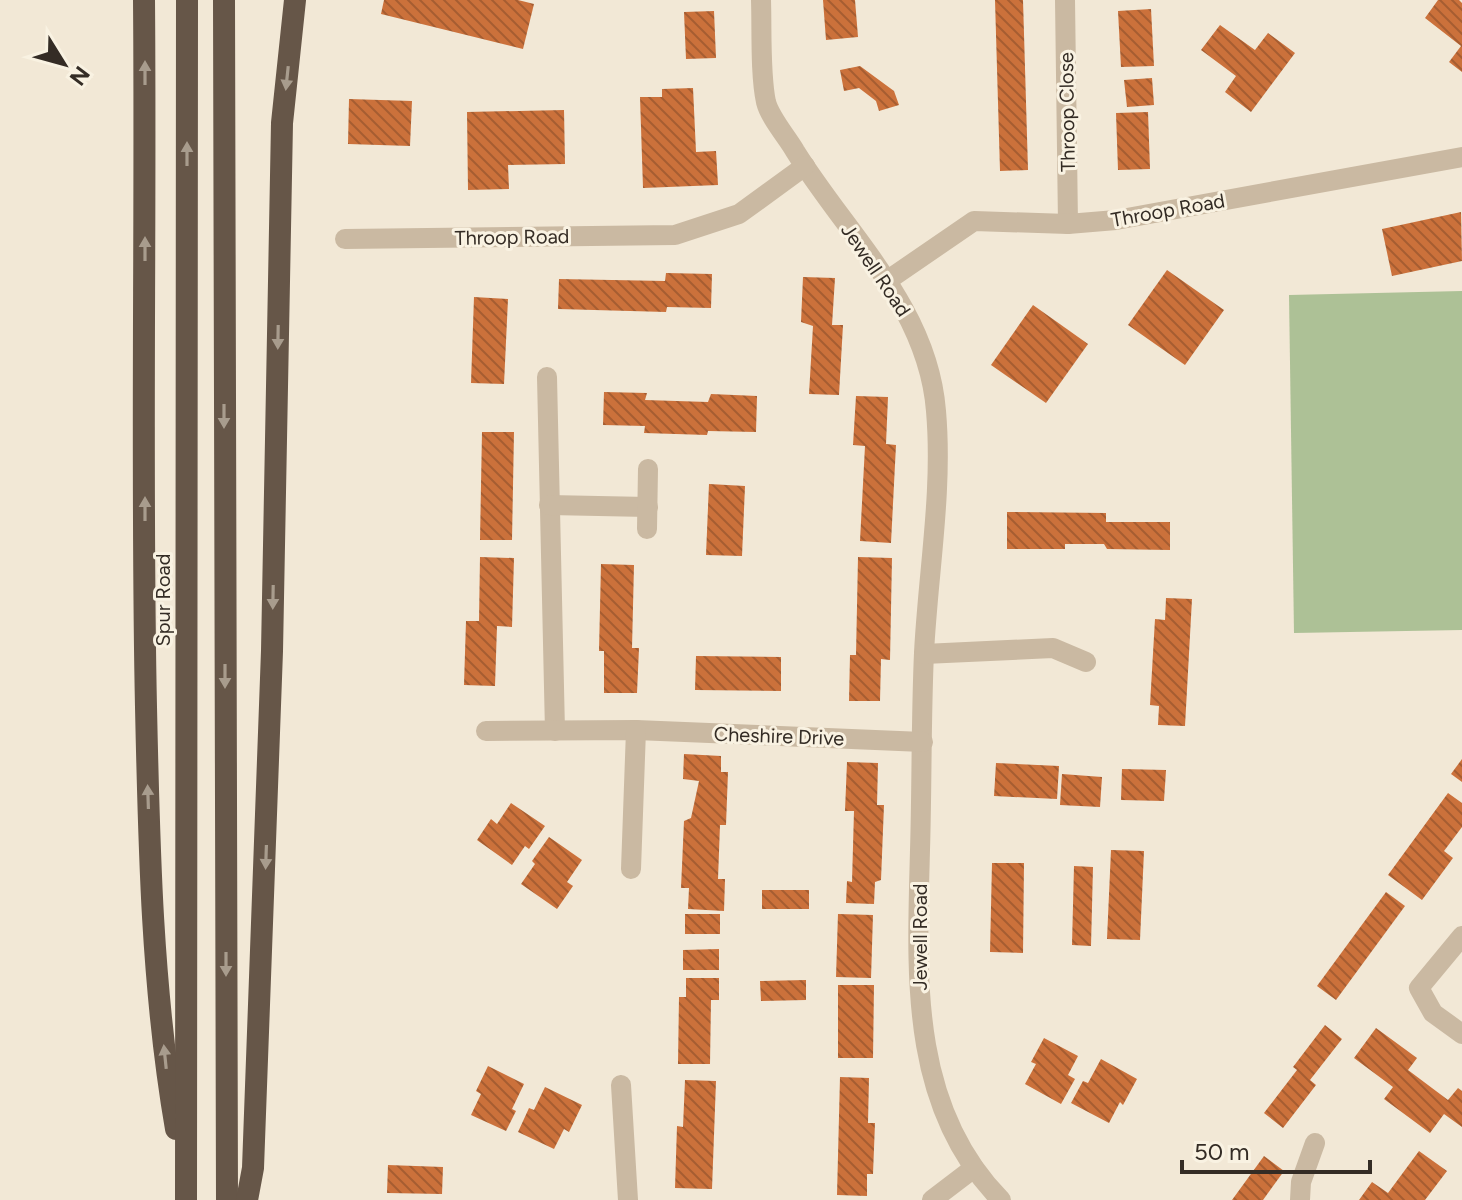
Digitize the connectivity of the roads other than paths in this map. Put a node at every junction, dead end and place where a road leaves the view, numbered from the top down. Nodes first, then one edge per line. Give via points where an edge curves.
1 (144, 0) edge
2 (187, 0) edge
3 (224, 0) edge
4 (295, 0) edge
5 (761, 0) edge
6 (1065, 0) edge
7 (1462, 157) edge
8 (805, 166) junction
9 (1068, 224) junction
10 (345, 239) dead end
11 (888, 280) junction
12 (547, 377) dead end
13 (648, 469) dead end
14 (549, 505) junction
15 (648, 507) junction
16 (647, 529) dead end
17 (924, 654) junction
18 (1086, 662) dead end
19 (636, 730) junction
20 (486, 731) dead end
21 (555, 731) junction
22 (923, 742) junction
23 (631, 869) dead end
24 (1462, 936) edge
25 (1462, 1034) edge
26 (621, 1085) dead end
27 (1315, 1143) dead end
28 (974, 1168) junction
29 (186, 1195) edge
30 (227, 1200) edge
31 (247, 1200) edge
32 (628, 1200) edge
33 (932, 1200) edge
34 (1001, 1200) edge
35 (1300, 1200) edge

29 -> 1 highway via 157,982 148,804
29 -> 2 highway, Spur Road
3 -> 30 highway
4 -> 31 highway via 282,123 272,666 253,1168
5 - 8 street, Jewell Road via 766,104
6 - 9 street, Throop Close
7 - 9 street, Throop Road via 1116,220
8 - 10 street, Throop Road via 739,214 675,235
8 - 11 street, Jewell Road
9 - 11 street, Throop Road via 974,221
11 - 17 street, Jewell Road via 918,336 936,408 938,452
12 - 14 street
13 - 15 street
14 - 15 street
14 - 21 street
15 - 16 street
17 - 18 street via 1053,648
17 - 22 street, Jewell Road
19 - 21 street, Cheshire Drive
19 - 22 street, Cheshire Drive
19 - 23 street
20 - 21 street, Cheshire Drive
22 - 28 street, Jewell Road via 919,997 931,1072 949,1122
24 - 25 street via 1419,988 1433,1013
26 - 32 street
27 - 35 street
28 - 33 street
28 - 34 street, Jewell Road

